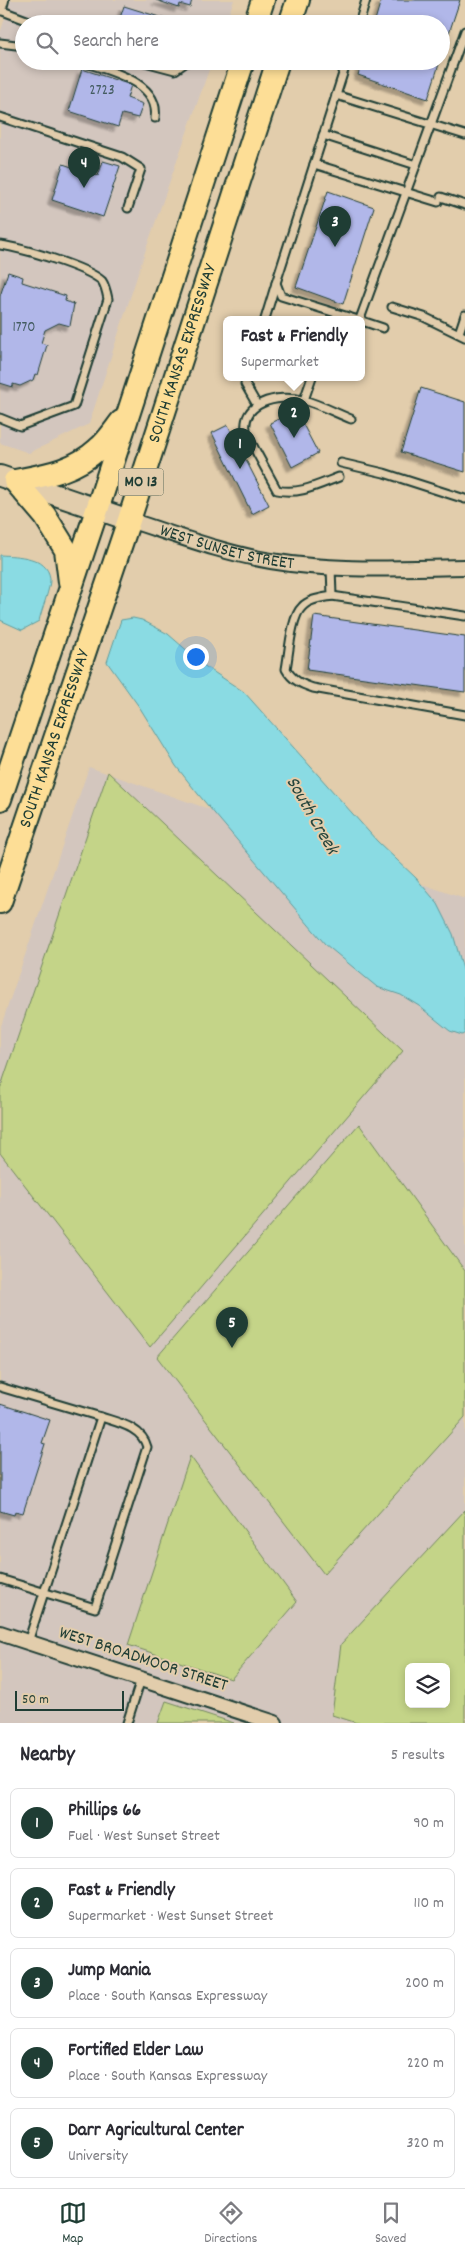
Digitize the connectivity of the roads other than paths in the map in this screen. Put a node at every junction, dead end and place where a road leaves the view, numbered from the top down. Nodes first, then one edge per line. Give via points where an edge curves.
1 (1, 0) edge
2 (263, 0) edge
3 (298, 0) edge
4 (366, 0) edge
5 (0, 4) edge
6 (0, 10) edge
7 (258, 15) edge
8 (293, 15) edge
9 (362, 15) edge
10 (15, 16) edge
11 (465, 31) edge
12 (0, 43) edge
13 (15, 45) edge
14 (106, 70) edge
15 (240, 70) edge
16 (275, 70) edge
17 (344, 70) edge
18 (336, 94) junction
19 (0, 117) edge
20 (155, 118) dead end
21 (431, 125) junction
22 (323, 135) junction
23 (465, 136) edge
24 (314, 164) junction
25 (416, 165) junction
26 (406, 192) junction
27 (465, 206) edge
28 (128, 208) dead end
29 (0, 245) edge
30 (276, 283) junction
31 (392, 307) dead end
32 (465, 315) edge
33 (266, 316) edge
34 (333, 316) edge
35 (362, 316) edge
36 (365, 321) edge
37 (383, 328) dead end
38 (462, 335) edge
39 (246, 381) edge
40 (311, 381) edge
41 (304, 400) junction
42 (257, 405) junction
43 (129, 412) junction
44 (0, 418) edge
45 (351, 419) dead end
46 (341, 463) dead end
47 (338, 477) dead end
48 (7, 478) edge
49 (465, 499) edge
50 (97, 510) junction
51 (129, 520) junction
52 (331, 567) junction
53 (465, 567) edge
54 (71, 588) junction
55 (332, 596) junction
56 (465, 616) edge
57 (465, 715) edge
58 (0, 799) edge
59 (0, 902) edge
60 (0, 1388) edge
61 (101, 1417) junction
62 (0, 1579) edge
63 (44, 1593) junction
64 (0, 1633) edge
65 (28, 1642) junction
66 (141, 1679) junction
67 (128, 1723) edge
68 (275, 1723) edge

1 - 5 street
2 - 7 main road
3 - 8 main road
4 - 9 lane
6 - 10 lane
11 - 21 lane
12 - 13 lane
14 - 20 lane via 130,78 150,95 157,107
15 - 43 main road, SOUTH KANSAS EXPRESSWAY / MO 13
16 - 51 main road, SOUTH KANSAS EXPRESSWAY / MO 13
17 - 18 lane
18 - 21 lane
18 - 22 lane
19 - 28 lane via 122,158 141,169
21 - 23 lane
21 - 25 lane
22 - 24 lane
22 - 25 lane
24 - 26 lane
24 - 30 lane
25 - 26 lane
26 - 27 lane
26 - 35 lane
29 - 44 lane via 88,272 103,282 108,299 74,406 20,426
30 - 33 lane
30 - 34 lane via 281,296
31 - 38 lane via 424,317
32 - 38 lane
36 - 37 lane
39 - 42 lane
40 - 41 lane
41 - 42 lane via 288,398
41 - 45 lane
42 - 47 lane via 248,414 244,425 277,490 298,492
43 - 48 main road via 99,449 75,466 62,471
43 - 50 main road, SOUTH KANSAS EXPRESSWAY / MO 13
46 - 49 lane
48 - 50 main road, WEST SUNSET STREET
48 - 54 main road via 45,516 66,550
50 - 51 main road, WEST SUNSET STREET
50 - 54 main road, SOUTH KANSAS EXPRESSWAY / MO 13
51 - 52 street, WEST SUNSET STREET via 270,561
51 - 59 main road, SOUTH KANSAS EXPRESSWAY / MO 13
52 - 53 street, WEST SUNSET STREET
52 - 55 lane
54 - 58 main road, SOUTH KANSAS EXPRESSWAY / MO 13
55 - 56 lane
55 - 57 lane via 312,600 296,615 286,669 290,676 313,688
60 - 61 lane
61 - 63 lane
61 - 63 lane via 138,1432 147,1447 95,1608
62 - 63 lane
63 - 65 lane
64 - 65 street, WEST BROADMOOR STREET
65 - 66 street, WEST BROADMOOR STREET
66 - 67 lane
66 - 68 street, WEST BROADMOOR STREET

